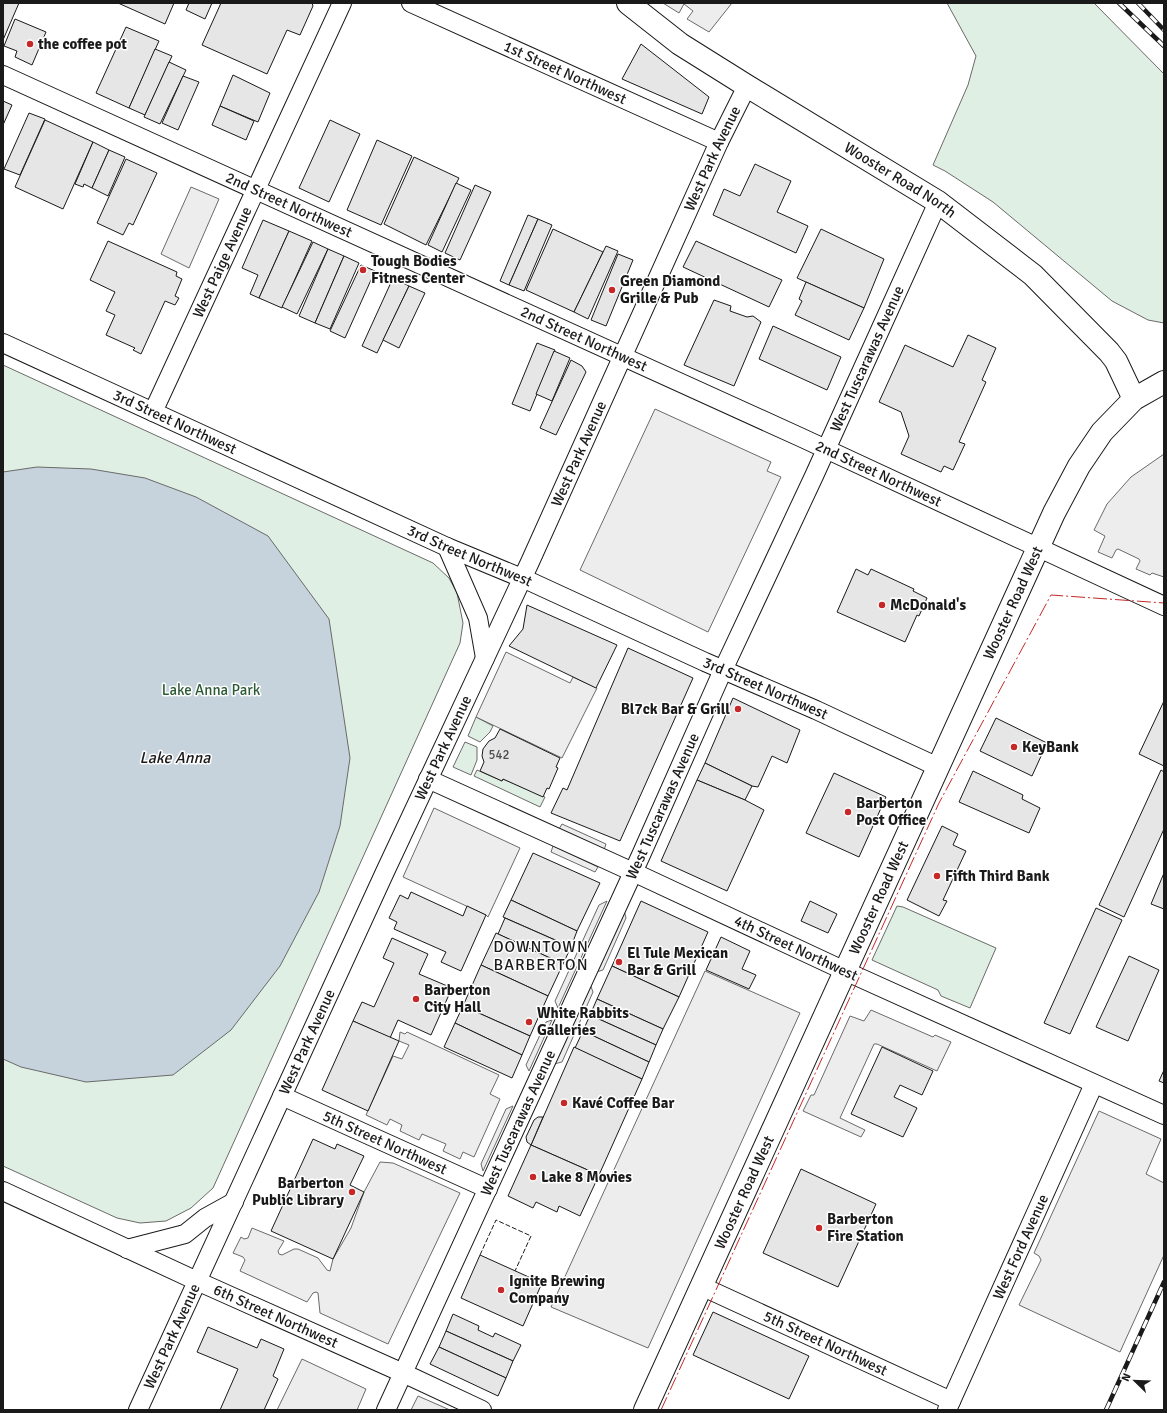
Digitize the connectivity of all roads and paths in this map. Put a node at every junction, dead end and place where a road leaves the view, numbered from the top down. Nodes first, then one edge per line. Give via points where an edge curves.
1 (342, 3) edge
2 (411, 3) edge
3 (628, 3) edge
4 (3, 75) edge
5 (747, 86) junction
6 (719, 142) junction
7 (256, 189) junction
8 (938, 202) junction
9 (3, 343) edge
10 (623, 357) junction
11 (1164, 382) edge
12 (1134, 399) junction
13 (153, 412) junction
14 (826, 449) junction
15 (447, 547) junction
16 (1038, 548) junction
17 (522, 578) junction
18 (1164, 606) edge
19 (485, 658) junction
20 (723, 670) junction
21 (938, 767) junction
22 (428, 779) junction
23 (633, 872) junction
24 (845, 971) junction
25 (1094, 1084) junction
26 (282, 1096) junction
27 (1164, 1115) edge
28 (488, 1189) junction
29 (3, 1191) edge
30 (234, 1202) junction
31 (128, 1249) junction
32 (197, 1281) junction
33 (701, 1286) junction
34 (403, 1373) junction
35 (949, 1406) edge
36 (138, 1410) edge
37 (386, 1410) edge
38 (482, 1410) edge
39 (645, 1410) edge

1 - 7 street, West Paige Avenue
2 - 6 street, 1st Street Northwest
3 - 5 main road, Wooster Road North via 680,44
4 - 7 street, 2nd Street Northwest
5 - 6 street, West Park Avenue
5 - 8 main road, Wooster Road North
6 - 10 street, West Park Avenue
7 - 10 street, 2nd Street Northwest
7 - 13 street, West Paige Avenue
8 - 12 main road, Wooster Road North via 1033,275 1109,352
8 - 14 street, West Tuscarawas Avenue
9 - 13 street, 3rd Street Northwest
10 - 14 street, 2nd Street Northwest
10 - 17 street, West Park Avenue
11 - 12 main road, Wooster Road West
12 - 16 main road, Wooster Road West via 1102,432 1078,466
13 - 15 street, 3rd Street Northwest
14 - 16 street, 2nd Street Northwest
14 - 20 street, West Tuscarawas Avenue
15 - 17 street, 3rd Street Northwest
15 - 19 street via 478,618
16 - 18 street, 2nd Street Northwest
16 - 21 main road, Wooster Road West
17 - 19 street, West Park Avenue
17 - 20 street, 3rd Street Northwest
19 - 22 street, West Park Avenue
20 - 21 street, 3rd Street Northwest
20 - 23 street, West Tuscarawas Avenue
21 - 24 main road, Wooster Road West
22 - 23 street, 4th Street Northwest
22 - 26 street, West Park Avenue
23 - 24 street, 4th Street Northwest
23 - 28 street, West Tuscarawas Avenue
24 - 25 street, 4th Street Northwest
24 - 33 main road, Wooster Road West
25 - 27 street, 4th Street Northwest
25 - 35 street, West Ford Avenue
26 - 28 street, 5th Street Northwest
26 - 30 street, West Park Avenue
28 - 34 street, West Tuscarawas Avenue
29 - 31 street, 6th Street Northwest
30 - 31 street via 205,1218 185,1234
30 - 32 street, West Park Avenue
31 - 32 street, 6th Street Northwest
32 - 34 street, 6th Street Northwest
32 - 36 street, West Park Avenue
33 - 35 street, 5th Street Northwest
33 - 39 main road, Wooster Road West
34 - 37 street, West Tuscarawas Avenue
34 - 38 street, 6th Street Northwest

